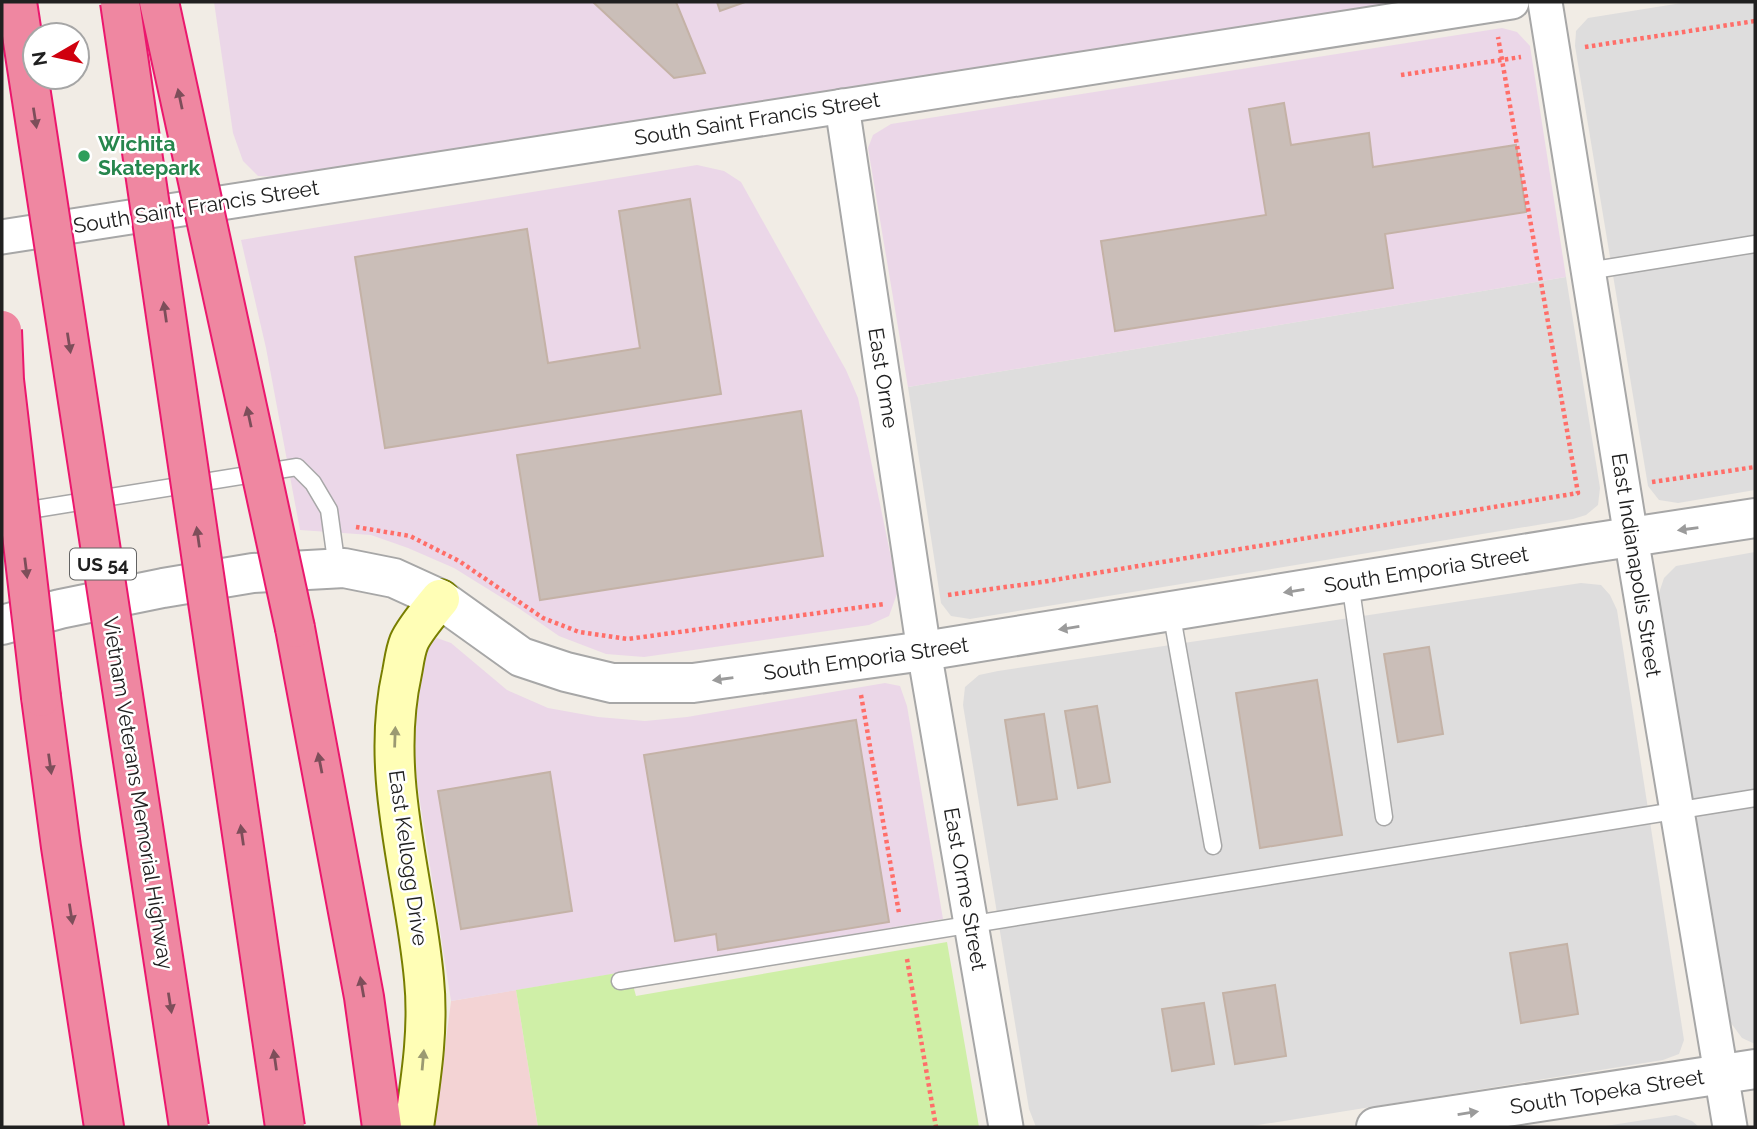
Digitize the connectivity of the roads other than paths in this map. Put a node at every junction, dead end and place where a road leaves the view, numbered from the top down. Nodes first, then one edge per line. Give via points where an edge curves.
1 (17, 2) edge
2 (120, 2) edge
3 (159, 2) edge
4 (1545, 2) edge
5 (1502, 3) edge
6 (842, 106) junction
7 (2, 237) edge
8 (1755, 244) edge
9 (1588, 271) junction
10 (2, 330) edge
11 (2, 515) edge
12 (1755, 518) edge
13 (1631, 537) junction
14 (337, 568) junction
15 (1350, 582) junction
16 (440, 599) junction
17 (1171, 611) junction
18 (2, 625) edge
19 (924, 651) junction
20 (1755, 798) edge
21 (1677, 810) junction
22 (1384, 817) dead end
23 (1213, 846) dead end
24 (972, 925) junction
25 (620, 981) dead end
26 (1738, 1072) edge
27 (104, 1127) edge
28 (189, 1127) edge
29 (285, 1127) edge
30 (382, 1127) edge
31 (414, 1127) edge
32 (1006, 1127) edge
33 (1376, 1127) edge
34 (1730, 1127) edge

1 -> 28 highway, Vietnam Veterans Memorial Highway / US 54, bridge
29 -> 2 highway, bridge
30 -> 3 highway, bridge via 364,997 295,628
4 - 9 street, East Indianapolis Street
5 - 6 street, South Saint Francis Street
6 - 7 street, South Saint Francis Street
6 - 19 street, East Orme
8 - 9 lane
9 - 13 street, East Indianapolis Street
10 -> 27 highway, bridge via 41,697
11 - 14 lane via 297,467 329,510
12 -> 13 street, South Emporia Street
13 - 15 street, South Emporia Street
13 - 21 street, East Indianapolis Street
14 - 16 street, South Emporia Street via 394,578
14 - 18 street, South Emporia Street via 253,573 163,587
15 -> 17 street, South Emporia Street
15 - 22 lane
19 -> 16 street, South Emporia Street via 694,683 612,683 521,657
31 -> 16 main road, East Kellogg Drive via 427,1022 420,943 400,823 397,698 409,641
17 -> 19 street, South Emporia Street
17 - 23 lane
19 - 24 street, East Orme Street
20 - 21 lane
21 - 24 lane
21 - 26 street, East Indianapolis Street
24 - 25 lane
24 - 32 street, East Orme Street
33 -> 26 street, South Topeka Street
26 - 34 street, East Indianapolis Street

